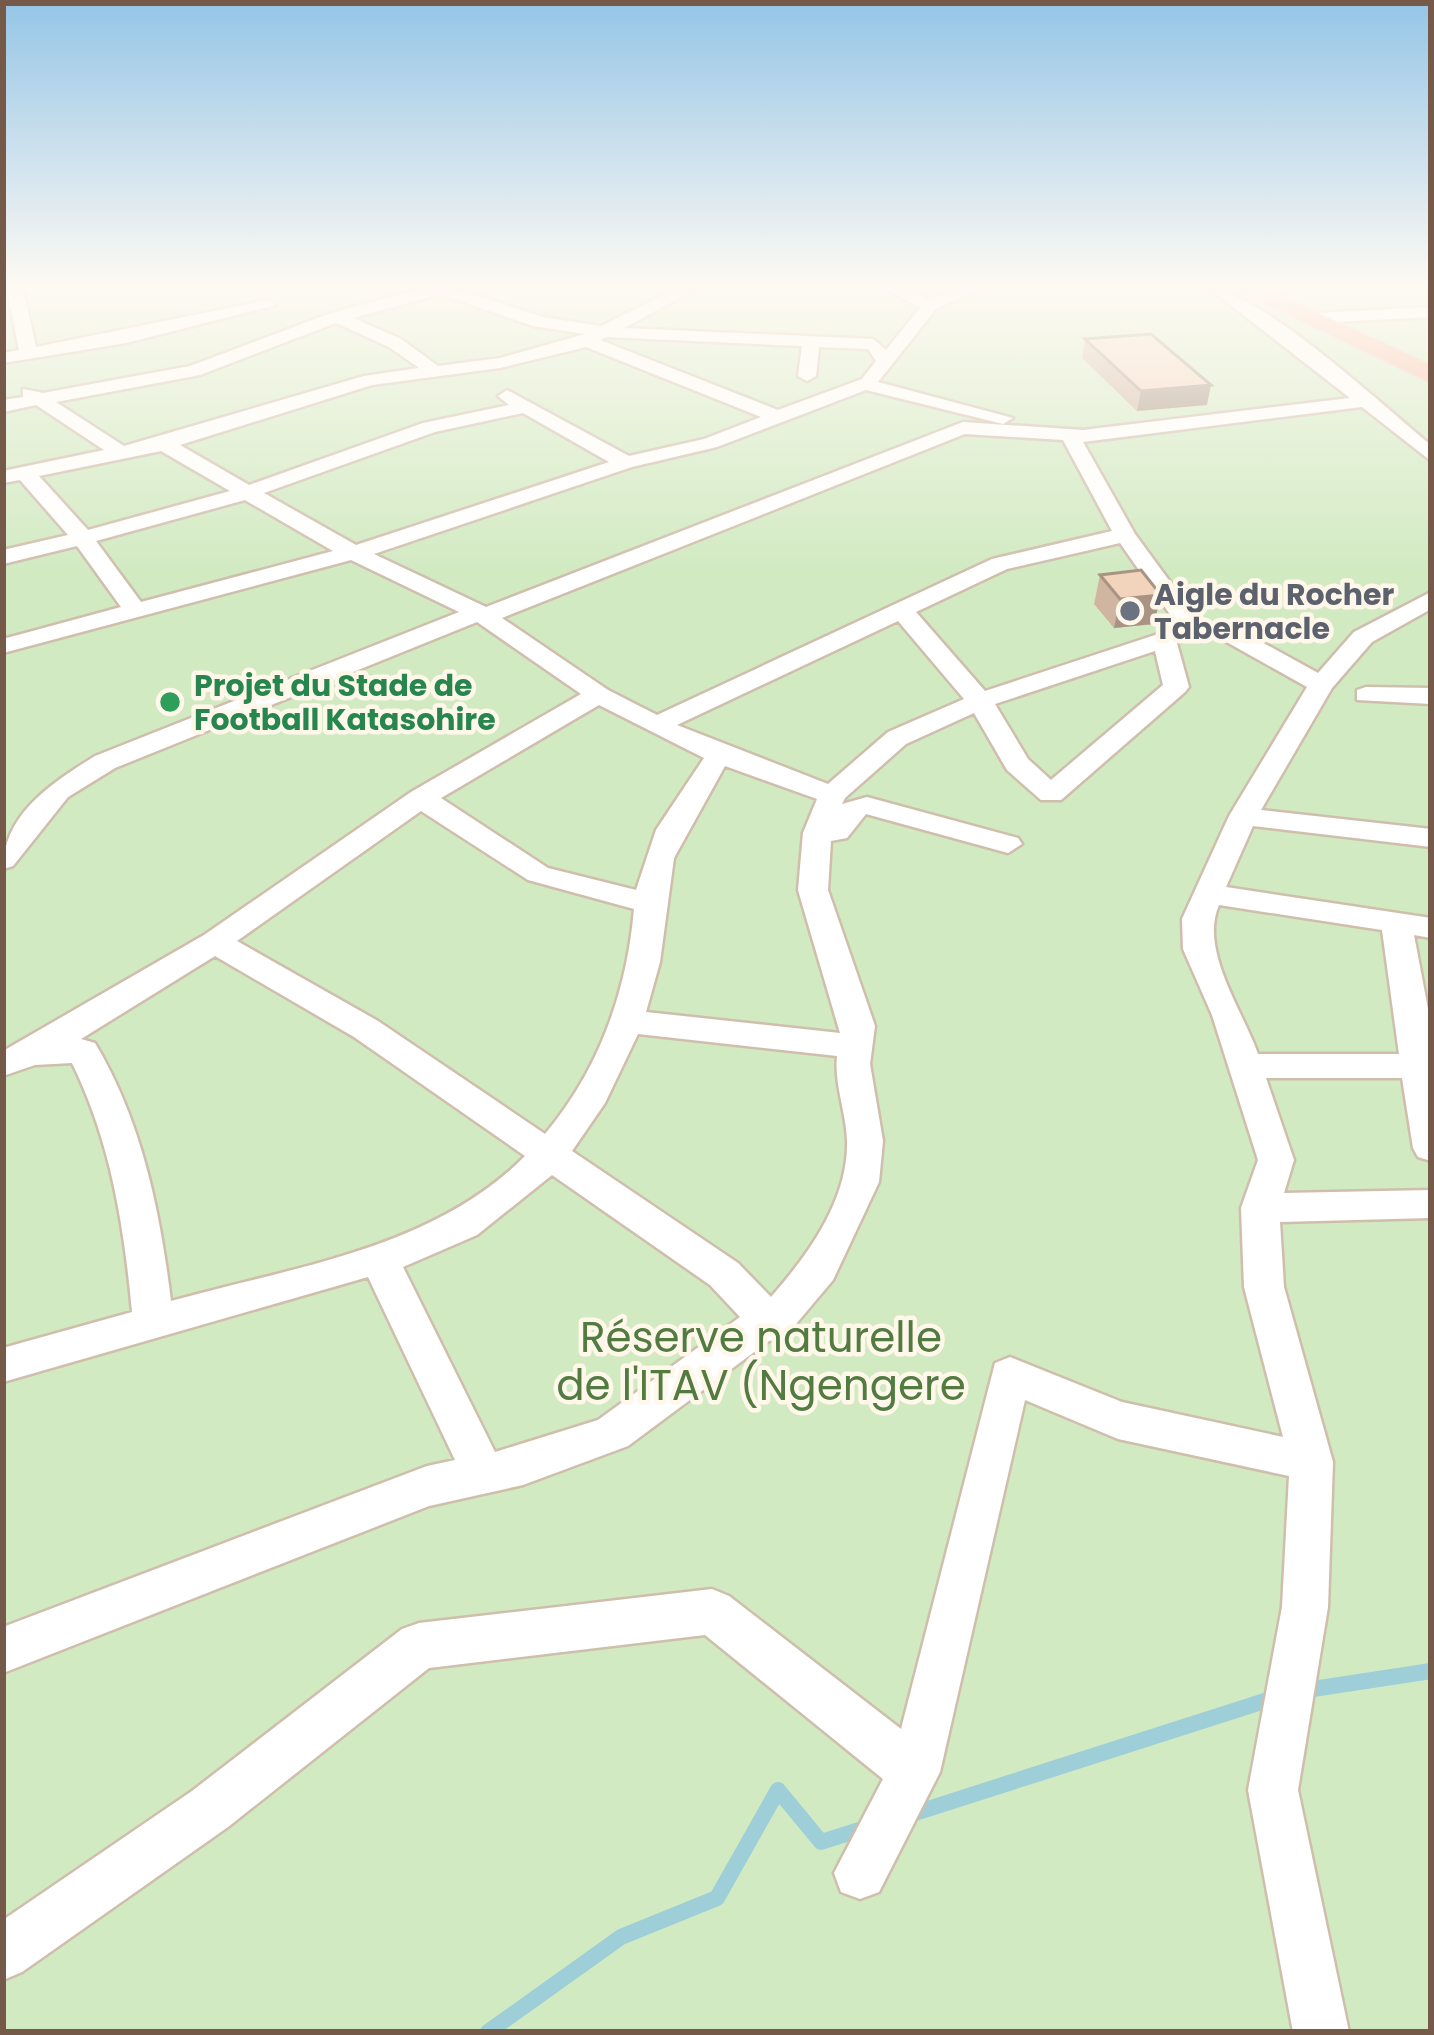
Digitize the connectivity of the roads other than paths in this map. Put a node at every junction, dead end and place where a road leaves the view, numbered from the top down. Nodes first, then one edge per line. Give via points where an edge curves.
1 (18, 384) edge
2 (133, 384) edge
3 (357, 384) edge
4 (492, 384) edge
5 (704, 384) edge
6 (865, 384) edge
7 (869, 384) edge
8 (1346, 384) edge
9 (35, 400) junction
10 (1369, 401) junction
11 (3, 406) edge
12 (525, 406) junction
13 (992, 413) junction
14 (778, 417) junction
15 (963, 428) junction
16 (1070, 436) junction
17 (164, 444) junction
18 (123, 454) junction
19 (1431, 455) edge
20 (626, 463) junction
21 (14, 475) edge
22 (250, 491) junction
23 (1125, 535) junction
24 (82, 538) junction
25 (354, 552) junction
26 (3, 557) edge
27 (1428, 605) edge
28 (900, 609) junction
29 (134, 611) junction
30 (481, 615) junction
31 (1177, 633) junction
32 (3, 646) edge
33 (1321, 685) junction
34 (599, 695) junction
35 (1366, 695) dead end
36 (1431, 696) edge
37 (980, 701) junction
38 (656, 725) junction
39 (719, 755) junction
40 (832, 795) junction
41 (421, 799) junction
42 (1243, 816) junction
43 (817, 833) junction
44 (1431, 838) edge
45 (1008, 844) dead end
46 (3, 860) edge
47 (1205, 893) junction
48 (649, 903) junction
49 (1396, 922) junction
50 (1431, 928) edge
51 (215, 942) junction
52 (626, 1021) junction
53 (856, 1046) junction
54 (1421, 1046) edge
55 (17, 1059) edge
56 (1243, 1066) junction
57 (1431, 1148) edge
58 (548, 1156) junction
59 (1431, 1204) edge
60 (1260, 1208) junction
61 (379, 1258) junction
62 (766, 1319) junction
63 (153, 1322) junction
64 (3, 1365) edge
65 (1311, 1462) junction
66 (483, 1474) junction
67 (3, 1650) edge
68 (915, 1772) junction
69 (860, 1873) dead end
70 (3, 1954) edge
71 (1321, 2032) edge

1 - 9 street
2 - 9 street
3 - 17 street
4 - 12 street
5 - 14 street
6 - 14 street
7 - 13 street
8 - 10 street
9 - 11 street
9 - 18 street
10 - 16 street
10 - 19 street
12 - 20 street
12 - 22 street via 430,428
13 - 15 street
13 - 16 street
14 - 20 street via 678,454
15 - 16 street
15 - 30 street
16 - 23 street
17 - 18 street
17 - 22 street
18 - 21 street
20 - 25 street
21 - 24 street
22 - 24 street
22 - 25 street
23 - 28 street via 1000,565
23 - 31 street
24 - 26 street
24 - 29 street
25 - 29 street
25 - 30 street
27 - 33 street via 1363,638
28 - 37 street
28 - 38 street
29 - 32 street
30 - 34 street
30 - 46 street via 105,762 58,791
31 - 33 street via 1231,635
31 - 37 street
31 - 37 street via 1176,687 1051,794 1017,764
33 - 42 street
34 - 38 street
34 - 41 street
35 - 36 street
37 - 40 street via 897,738
38 - 39 street
39 - 40 street
39 - 48 street via 681,811
40 - 43 street
41 - 48 street via 538,874
41 - 51 street
42 - 44 street
42 - 47 street
43 - 45 street via 837,832 854,808 867,805
43 - 53 street via 813,890 843,971
47 - 49 street
47 - 56 street via 1196,919 1199,949
48 - 52 street via 643,974
49 - 50 street
49 - 54 street
51 - 55 street
51 - 58 street via 366,1029
52 - 53 street
52 - 58 street via 580,1120
53 - 62 street via 866,1141 861,1182 820,1269 771,1325
54 - 56 street
54 - 57 street
55 - 63 street via 82,1052 112,1104 141,1205
56 - 60 street via 1276,1160
58 - 61 street via 514,1193 465,1227
58 - 62 street via 724,1274
59 - 60 street
60 - 65 street via 1264,1288
61 - 63 street
61 - 66 street
62 - 66 street via 613,1433
63 - 64 street
65 - 68 street via 1118,1420 1010,1375
65 - 71 street via 1306,1607 1273,1790
66 - 67 street via 427,1486
68 - 69 street
68 - 70 street via 712,1612 419,1646 210,1809

